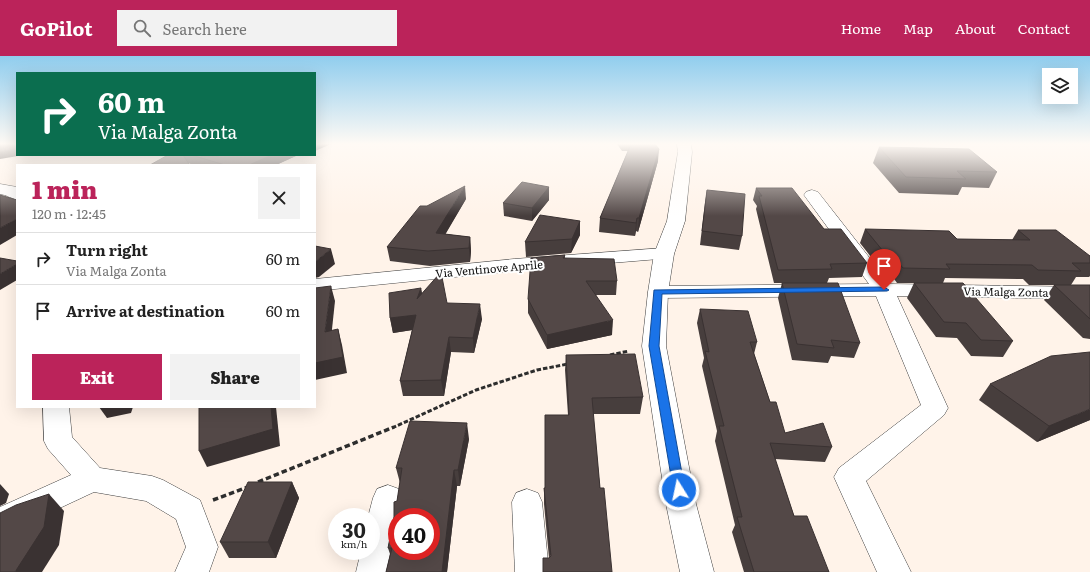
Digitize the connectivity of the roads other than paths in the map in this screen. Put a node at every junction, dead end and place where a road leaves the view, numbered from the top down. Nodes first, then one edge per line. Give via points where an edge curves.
1 (682, 168) edge
2 (0, 189) edge
3 (16, 194) edge
4 (812, 195) dead end
5 (664, 254) junction
6 (316, 285) edge
7 (884, 290) junction
8 (658, 292) junction
9 (1090, 293) edge
10 (56, 408) edge
11 (92, 479) junction
12 (388, 498) dead end
13 (527, 502) dead end
14 (0, 522) edge
15 (192, 572) edge
16 (373, 572) edge
17 (532, 572) edge
18 (697, 572) edge
19 (894, 572) edge

1 - 5 street via 676,221
2 - 3 street
4 - 7 street
5 - 6 street, Via Ventinove Aprile via 506,266
5 - 8 street
7 - 8 street, Via Malga Zonta
7 - 9 street, Via Malga Zonta
7 - 19 street via 935,408 849,476
8 - 18 street via 654,346 681,504
10 - 11 street via 58,441
11 - 14 street
11 - 15 street via 152,489 189,510 202,547
12 - 16 street
13 - 17 street

